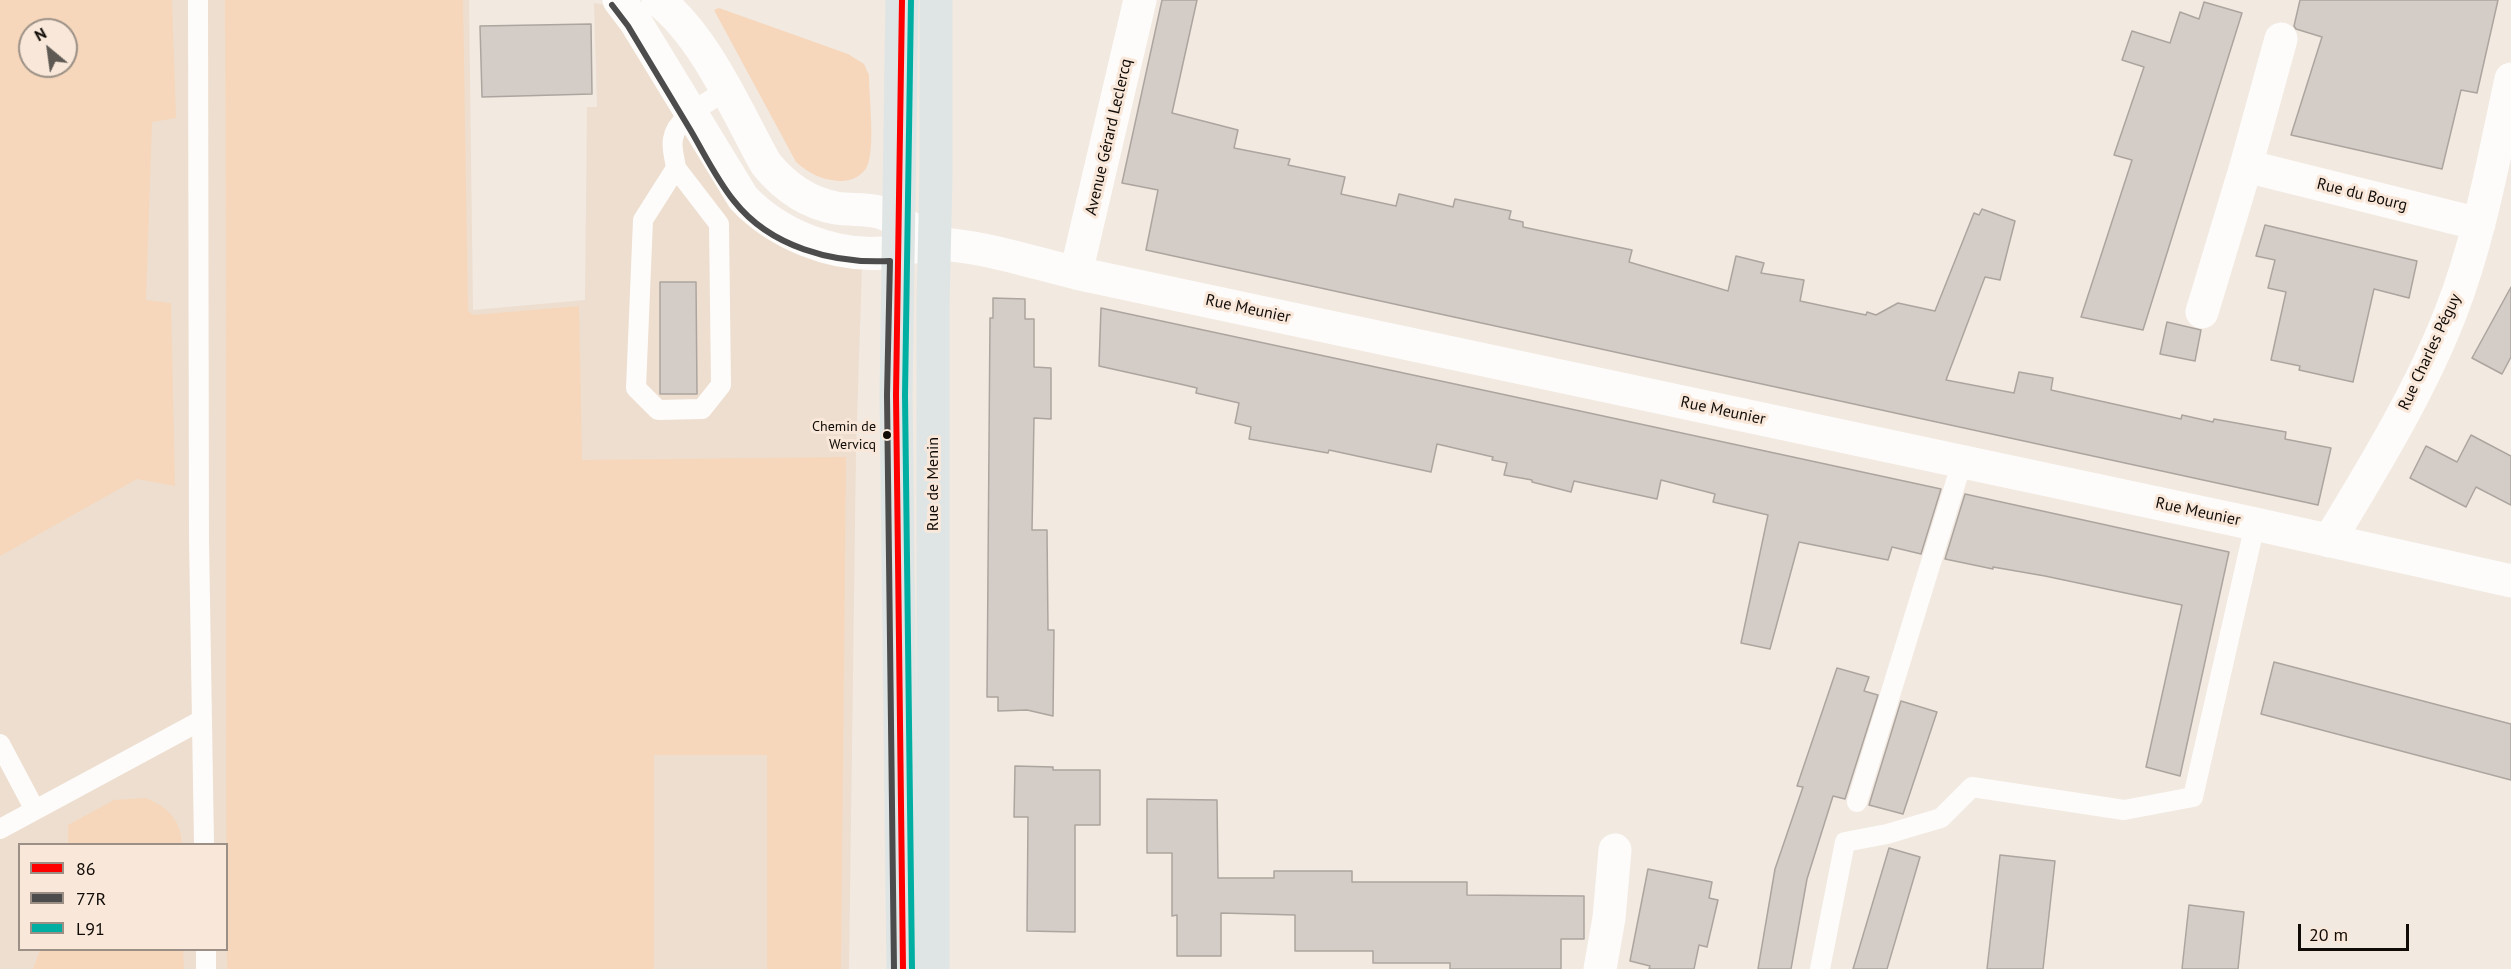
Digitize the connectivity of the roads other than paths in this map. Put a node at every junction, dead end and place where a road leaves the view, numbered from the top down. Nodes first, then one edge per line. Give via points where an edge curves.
1 (198, 0) edge
2 (619, 0) edge
3 (658, 0) edge
4 (902, 0) edge
5 (936, 0) edge
6 (1140, 0) edge
7 (2281, 39) dead end
8 (2511, 79) edge
9 (725, 90) junction
10 (691, 114) junction
11 (2246, 166) junction
12 (676, 168) junction
13 (2479, 224) junction
14 (900, 236) junction
15 (934, 243) junction
16 (1076, 273) junction
17 (2202, 312) dead end
18 (1962, 462) junction
19 (2255, 524) junction
20 (2329, 541) junction
21 (2511, 581) edge
22 (202, 720) junction
23 (0, 744) edge
24 (1857, 802) dead end
25 (35, 810) junction
26 (0, 829) edge
27 (204, 843) edge
28 (1615, 850) dead end
29 (206, 951) edge
30 (206, 969) edge
31 (903, 969) edge
32 (933, 969) edge
33 (1600, 969) edge
34 (1820, 969) edge

1 - 22 lane
2 - 10 street
3 - 9 street via 690,31
4 - 14 main road
5 - 15 main road, Rue de Menin
6 - 16 street, Avenue Gérard Leclercq
7 - 11 street
8 - 13 street, Rue Charles Péguy
9 - 10 lane
9 - 14 street via 766,164 787,185 824,205 875,211
10 - 12 lane via 676,129 672,142
10 - 14 street via 743,198 767,220 824,246 863,252
11 - 13 street, Rue du Bourg
11 - 17 street
12 - 12 lane via 643,220 636,388 658,410 702,409 721,385 719,224
13 - 20 street, Rue Charles Péguy via 2437,345
14 - 15 street
14 - 31 main road via 896,395
15 - 16 street, Rue Meunier
15 - 32 main road, Rue de Menin
16 - 18 street, Rue Meunier
18 - 19 street, Rue Meunier
18 - 24 lane
19 - 20 street, Rue Meunier
19 - 34 lane via 2193,797 2124,810 1972,787 1941,818 1845,842
20 - 21 street, Rue Meunier
22 - 25 lane
22 - 27 lane
23 - 25 lane
25 - 26 lane
28 - 33 street
29 - 30 lane

